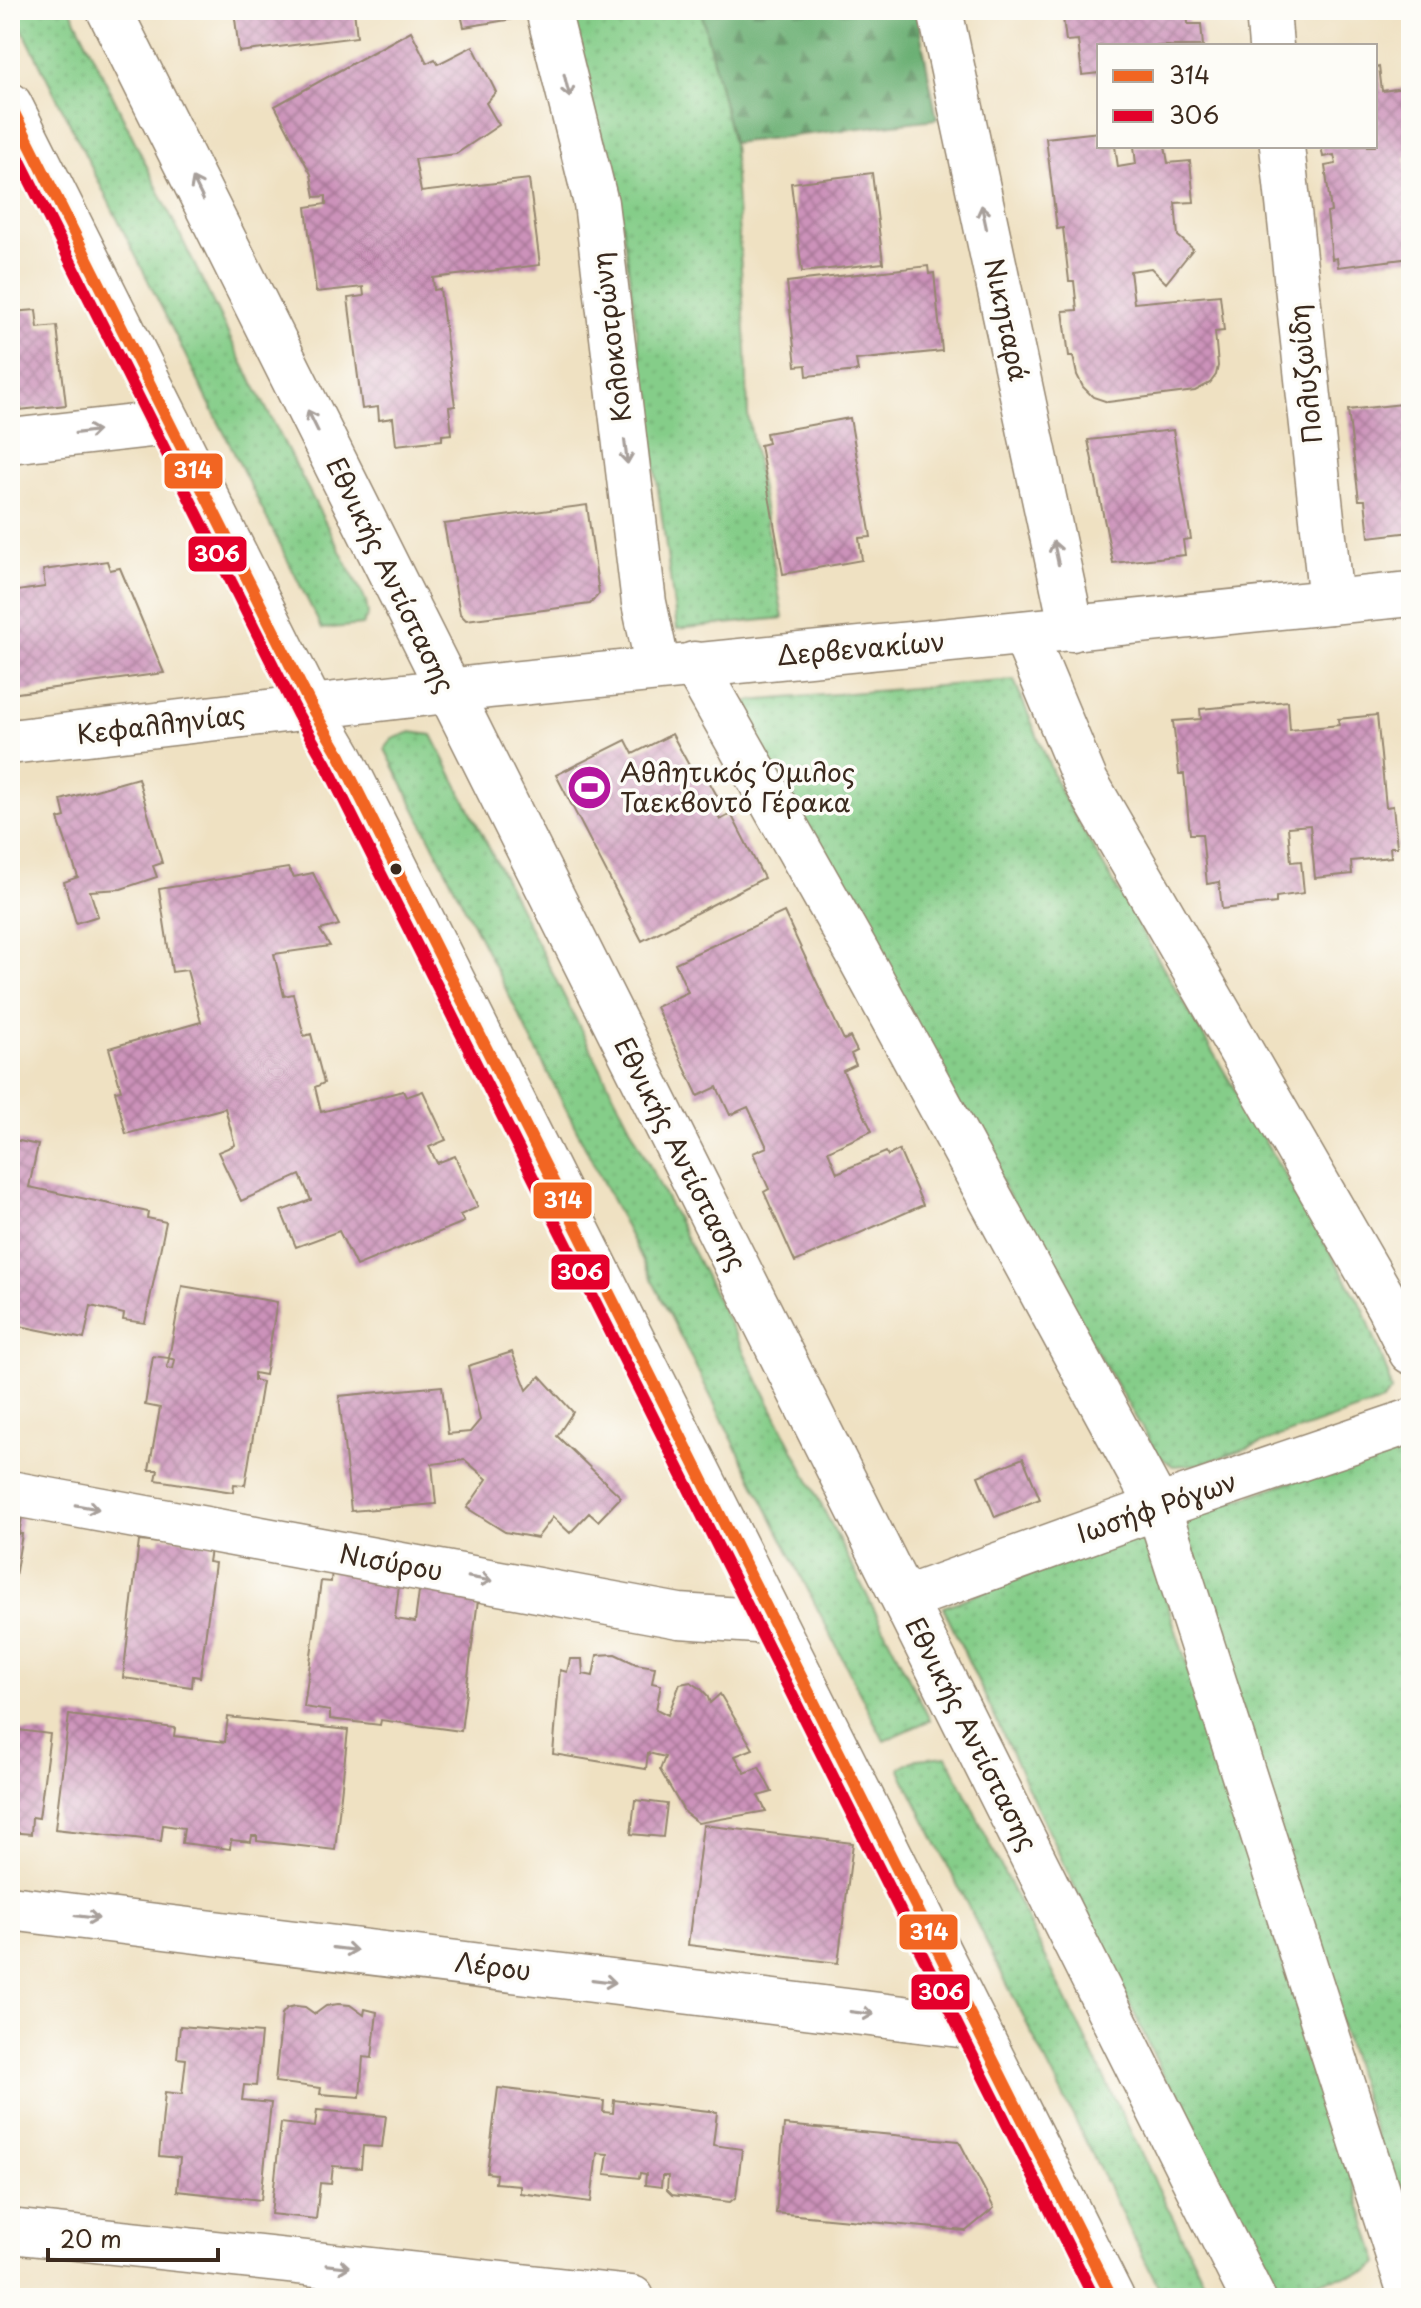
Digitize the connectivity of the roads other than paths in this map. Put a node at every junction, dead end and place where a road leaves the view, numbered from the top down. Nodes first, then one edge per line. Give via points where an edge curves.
1 (109, 10) edge
2 (548, 10) edge
3 (940, 10) edge
4 (1268, 10) edge
5 (1271, 44) edge
6 (14, 120) edge
7 (1282, 148) edge
8 (169, 423) junction
9 (10, 441) edge
10 (1411, 594) edge
11 (1331, 602) junction
12 (1072, 629) junction
13 (1024, 633) junction
14 (676, 666) junction
15 (448, 692) junction
16 (312, 708) junction
17 (10, 742) edge
18 (1411, 1352) edge
19 (1411, 1421) edge
20 (10, 1493) edge
21 (1158, 1507) junction
22 (904, 1599) junction
23 (772, 1622) junction
24 (10, 1908) edge
25 (976, 2027) junction
26 (10, 2231) edge
27 (1411, 2296) edge
28 (632, 2298) edge
29 (1112, 2298) edge
30 (1253, 2298) edge

15 -> 1 street, Εθνικής Αντίστασης
2 -> 14 street, Κολοκοτρώνη via 596,203 644,603
12 -> 3 street, Νικηταρά
4 - 5 street
6 - 8 street
7 - 11 street, Πολυζωίδη
9 -> 8 street
8 - 16 street
10 - 11 street, Δερβενακίων
11 - 12 street, Δερβενακίων
12 - 13 street, Δερβενακίων
13 - 14 street, Δερβενακίων
13 - 18 street via 1086,782
14 - 15 street, Δερβενακίων
14 - 21 street, Κολοκοτρώνη via 866,968
15 - 16 street, Δερβενακίων
15 - 22 street, Εθνικής Αντίστασης
16 - 17 street, Κεφαλληνίας
16 - 23 street
19 - 21 street, Ιωσήφ Ρόγων
20 -> 23 street, Νισύρου via 679,1616
21 - 22 street, Ιωσήφ Ρόγων
21 - 27 street, Κολοκοτρώνη
22 - 30 street, Εθνικής Αντίστασης
23 - 25 street
24 -> 25 street, Λέρου
25 - 29 street
26 -> 28 street

